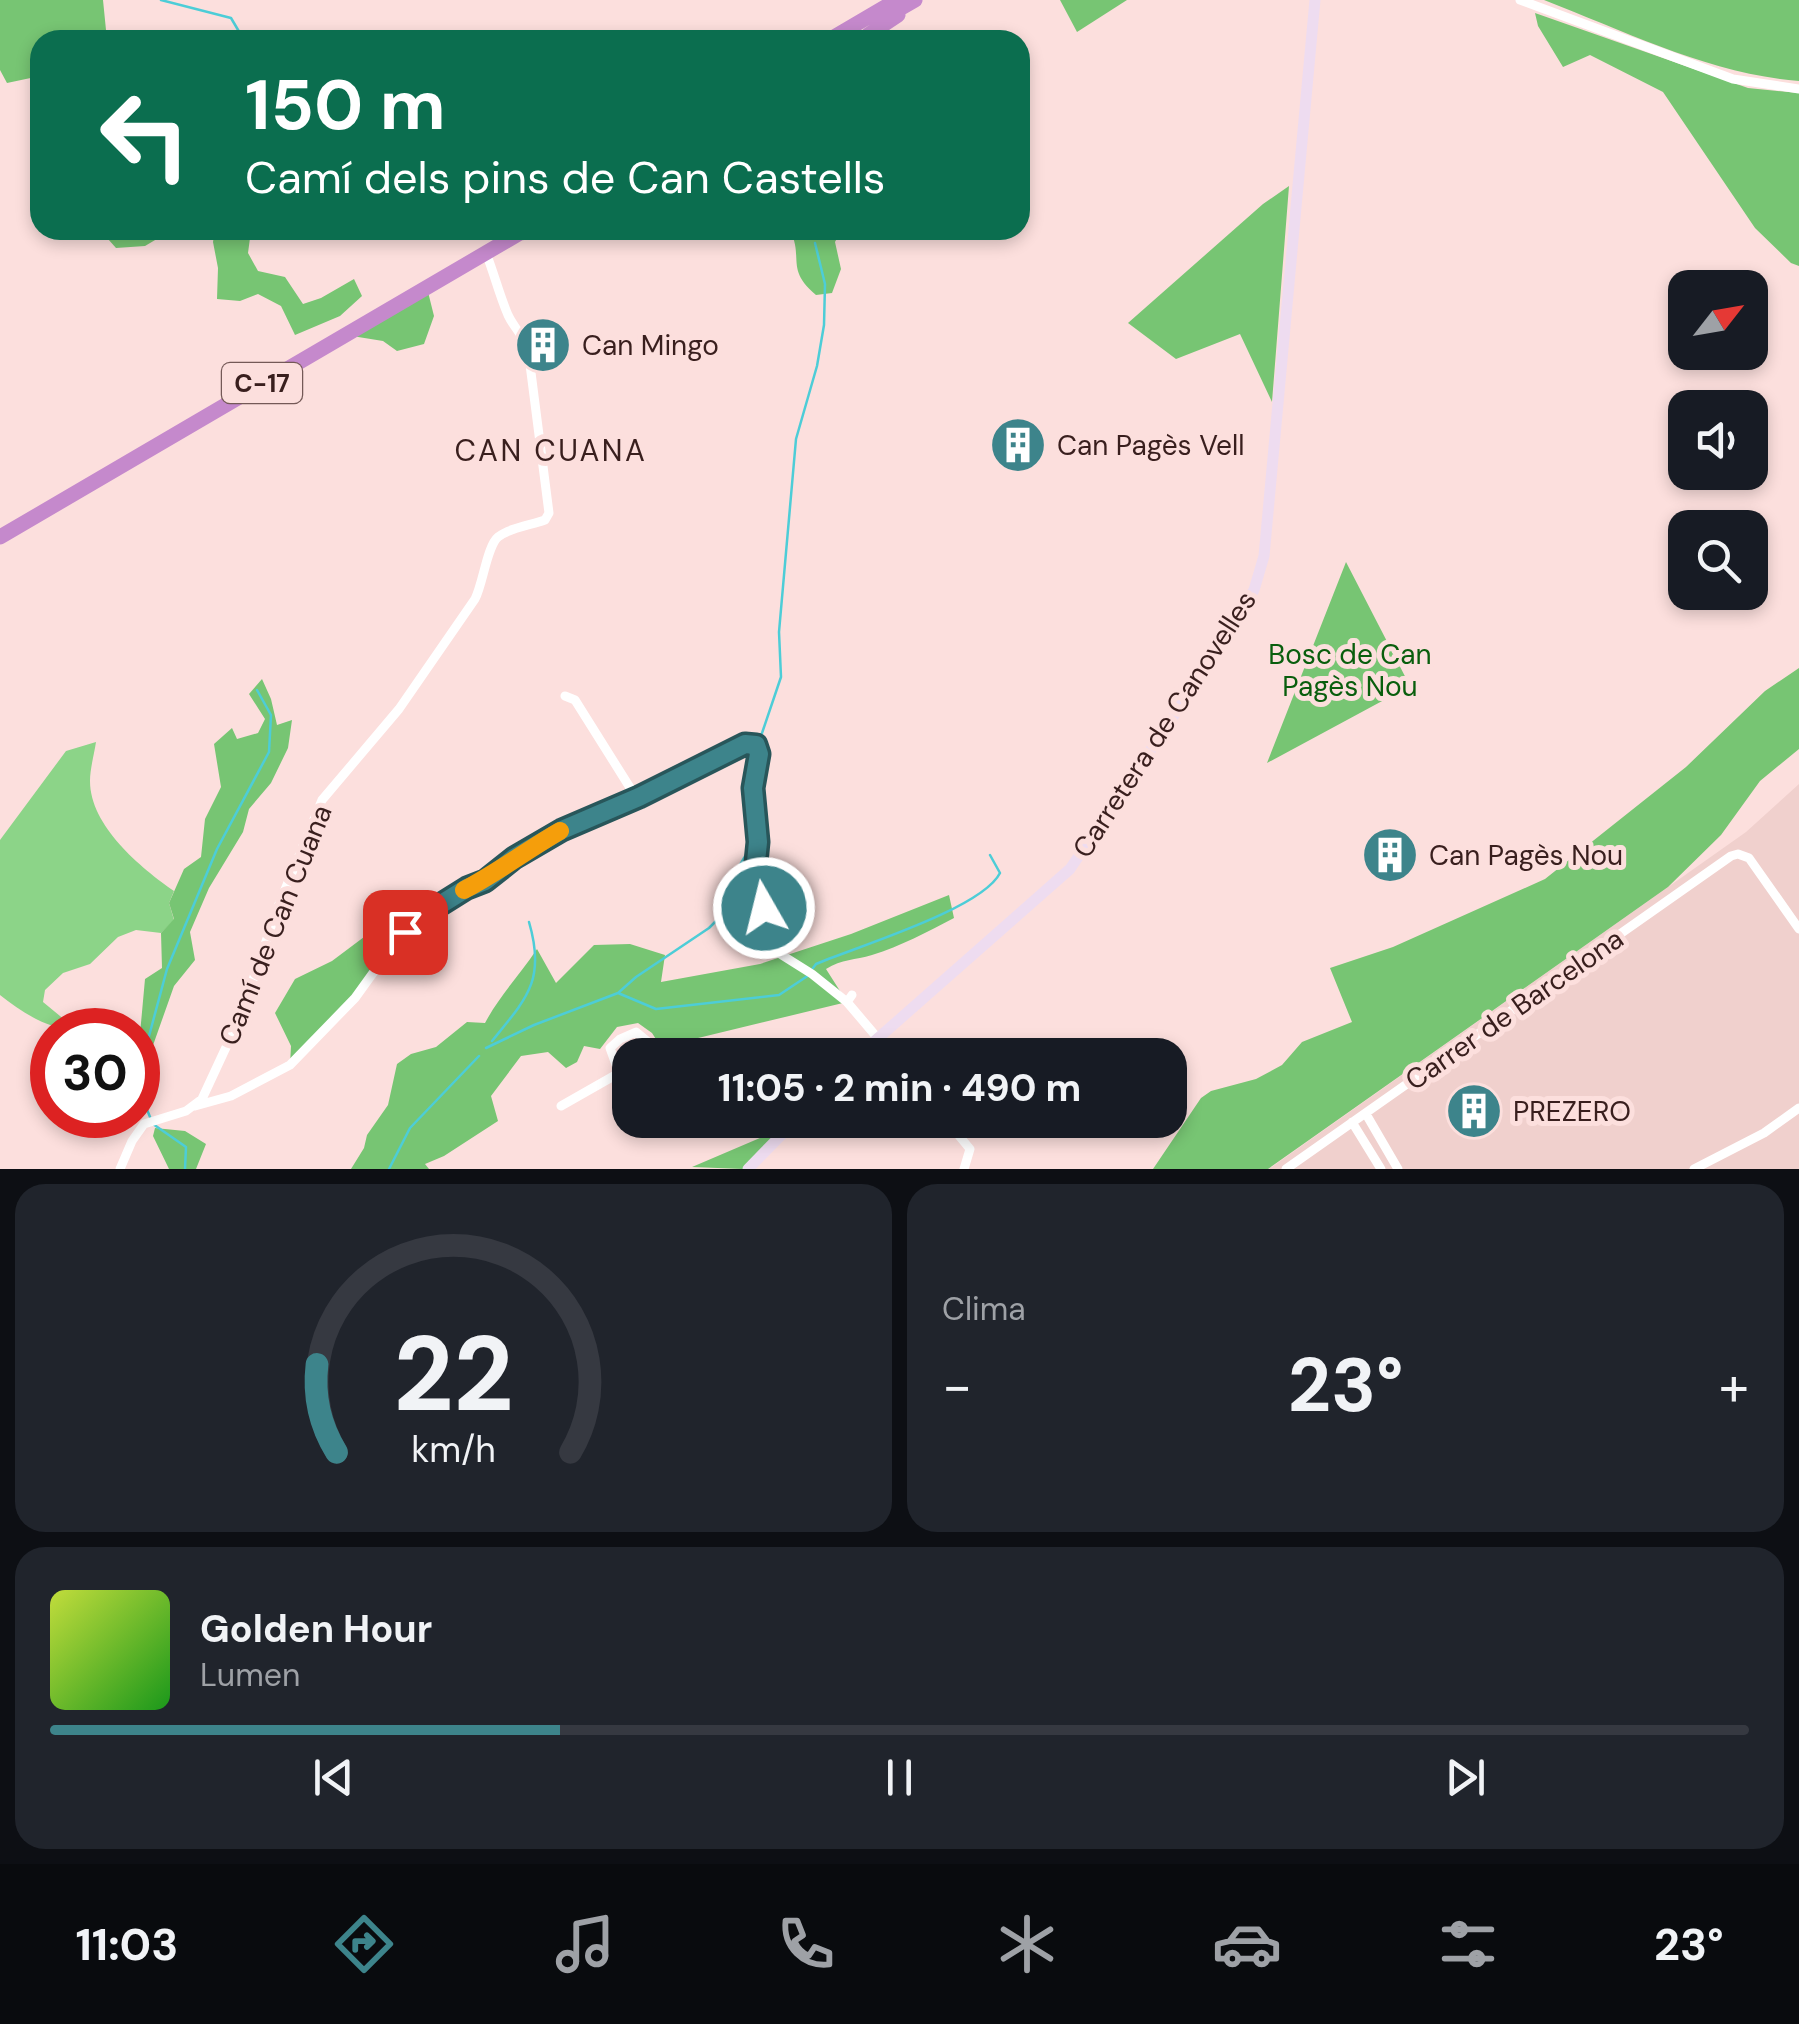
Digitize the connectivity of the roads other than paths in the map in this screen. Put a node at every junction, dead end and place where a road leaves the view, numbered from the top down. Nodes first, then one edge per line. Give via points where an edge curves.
1 (1315, 0) edge
2 (1520, 0) edge
3 (905, 2) edge
4 (849, 30) edge
5 (862, 30) edge
6 (876, 30) edge
7 (1799, 88) edge
8 (500, 240) edge
9 (503, 240) edge
10 (486, 252) junction
11 (0, 526) edge
12 (0, 537) edge
13 (566, 696) dead end
14 (639, 797) junction
15 (1799, 929) edge
16 (877, 1038) joint
17 (612, 1077) edge
18 (192, 1106) junction
19 (561, 1106) dead end
20 (1799, 1108) edge
21 (1366, 1114) junction
22 (1352, 1122) junction
23 (777, 1138) edge
24 (961, 1138) edge
25 (120, 1169) edge
26 (748, 1169) edge
27 (964, 1169) edge
28 (1286, 1169) edge
29 (1382, 1169) edge
30 (1398, 1169) edge
31 (1694, 1169) edge

1 - 16 street, Carretera de Canovelles via 1264,556 1254,590 1070,868
2 - 7 street via 1733,79
3 - 4 highway
3 - 5 highway
3 - 6 highway
8 - 11 highway, C-17
9 - 10 highway, C-17
10 - 12 highway, C-17
10 - 18 street, Camí de Can Cuana via 528,349 549,513 492,544 475,600 399,709 322,800 240,1015 202,1100
13 - 14 street
14 - 16 street via 743,745 756,745 755,872 777,952 850,998
14 - 18 street via 562,830 419,918 290,1066 231,1096
15 - 21 street, Carrer de Barcelona via 1757,868 1742,854 1727,858
17 - 19 street
18 - 25 street via 144,1124
20 - 31 street
21 - 22 street, Carrer de Barcelona
21 - 30 street
22 - 28 street, Carrer de Barcelona
22 - 29 street
23 - 26 street
24 - 27 street via 970,1149

